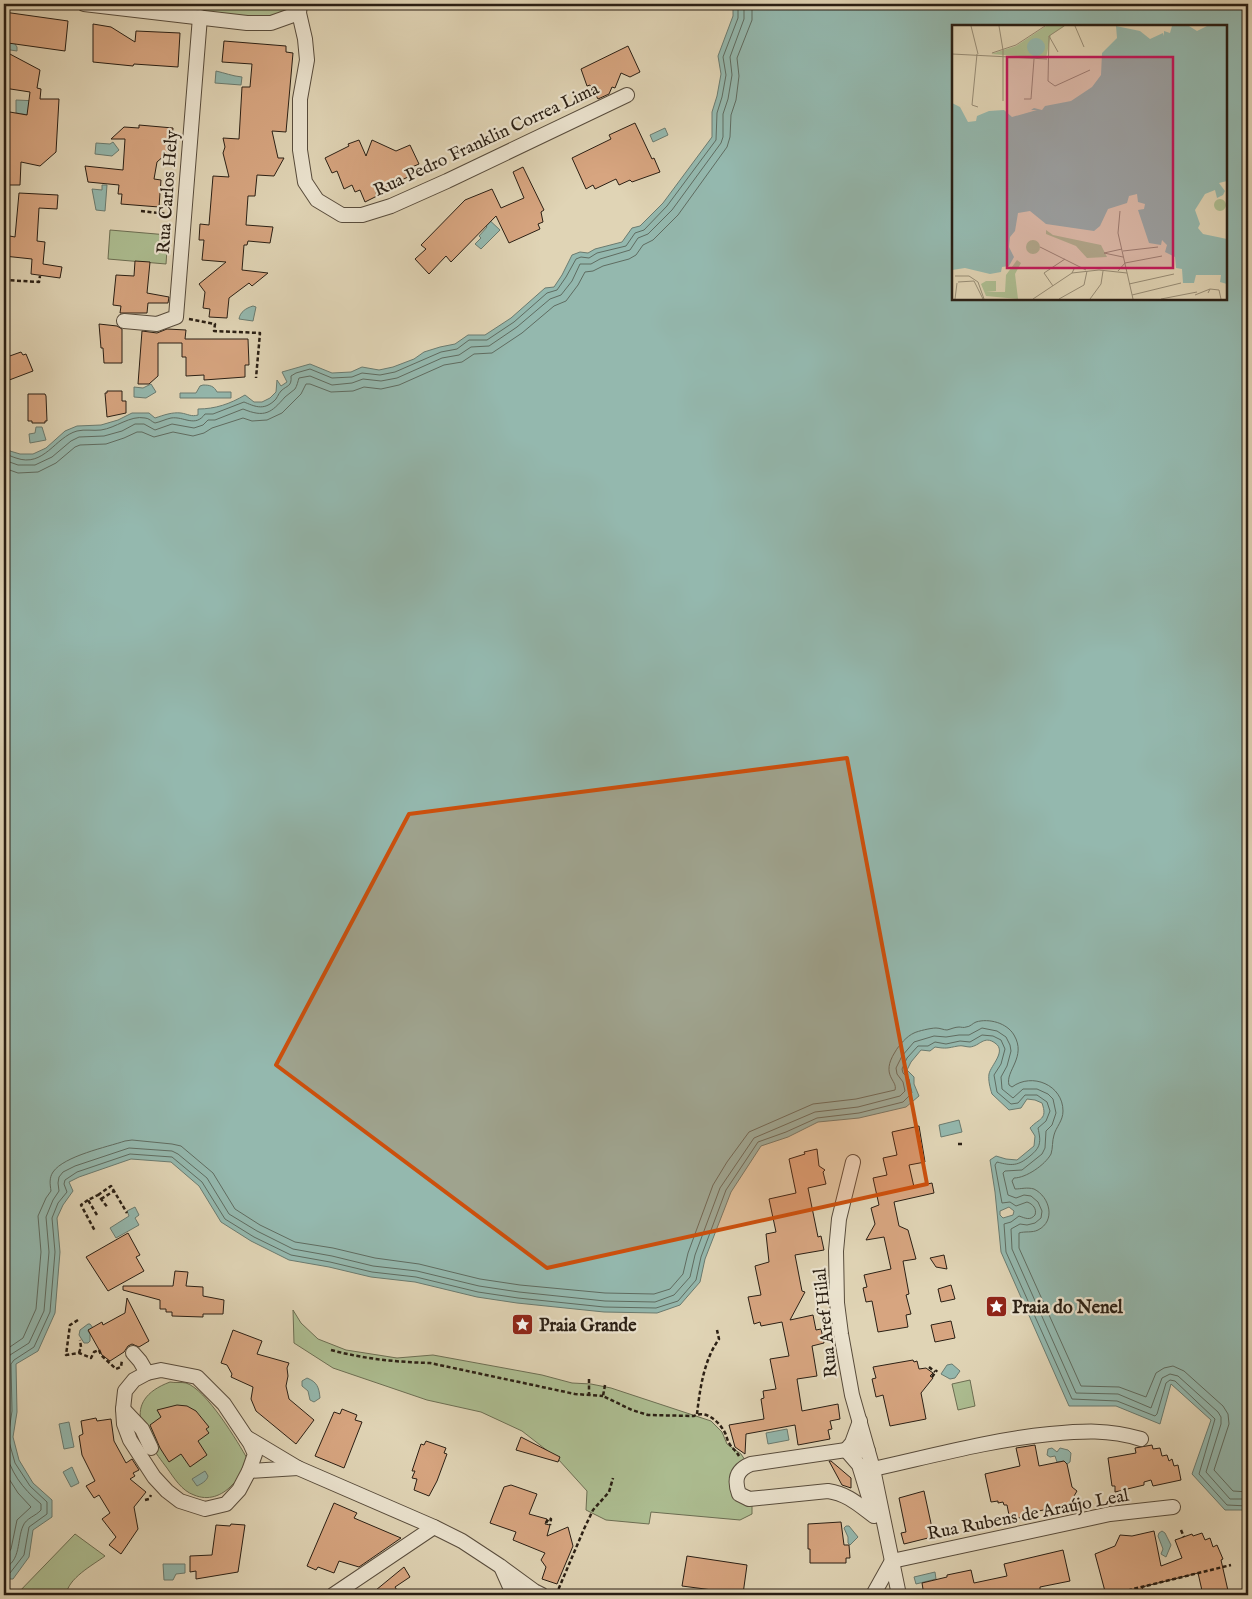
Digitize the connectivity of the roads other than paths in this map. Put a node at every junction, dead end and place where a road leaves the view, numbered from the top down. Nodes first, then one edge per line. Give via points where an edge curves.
1 (84, 4) edge
2 (300, 8) edge
3 (200, 17) junction
4 (627, 95) dead end
5 (124, 320) dead end
6 (852, 1162) dead end
7 (128, 1356) road end
8 (147, 1373) junction
9 (123, 1409) junction
10 (860, 1421) junction
11 (246, 1437) junction
12 (1141, 1438) dead end
13 (151, 1448) dead end
14 (846, 1450) junction
15 (868, 1451) junction
16 (298, 1468) junction
17 (873, 1470) junction
18 (249, 1471) junction
19 (1173, 1506) dead end
20 (874, 1516) junction
21 (434, 1527) junction
22 (500, 1566) junction
23 (889, 1566) junction
24 (509, 1591) edge
25 (333, 1595) edge
26 (526, 1595) edge
27 (542, 1595) edge
28 (873, 1595) edge
29 (890, 1595) edge
30 (899, 1595) edge

1 - 3 street
2 - 3 street via 271,23
2 - 4 street, Rua Pedro Franklin Correa Lima via 307,60 300,99 300,150 305,182 316,200 342,215 362,215 390,206
3 - 5 street, Rua Carlos Hely via 176,317 157,324
6 - 10 street, Rua Aref Hilal via 836,1251 837,1294 841,1334
7 - 8 street via 140,1361
8 - 9 street via 134,1380 125,1391
8 - 11 street via 161,1370 197,1378 224,1404
9 - 13 street via 142,1429
9 - 18 street via 130,1440 154,1477 180,1501 205,1509 226,1504 239,1490
10 - 14 street
10 - 15 street, Rua Aref Hilal
11 - 16 street
11 - 18 street via 255,1454
12 - 17 street via 1090,1430 999,1441
14 - 15 street
14 - 20 street, Rua Aref Hilal via 860,1465
14 - 20 street via 751,1464 738,1473 736,1484 739,1494 749,1499 828,1491 852,1499
15 - 17 street, Rua Aref Hilal
16 - 18 street
16 - 21 street
17 - 23 street, Rua Aref Hilal
19 - 23 street, Rua Rubens de Araújo Leal via 1110,1514
20 - 23 street, Rua Aref Hilal
21 - 22 street
21 - 25 street
22 - 24 street
22 - 27 street
23 - 28 street
23 - 29 street, Rua Aref Hilal
23 - 30 street, Rua Aref Hilal
24 - 26 street

